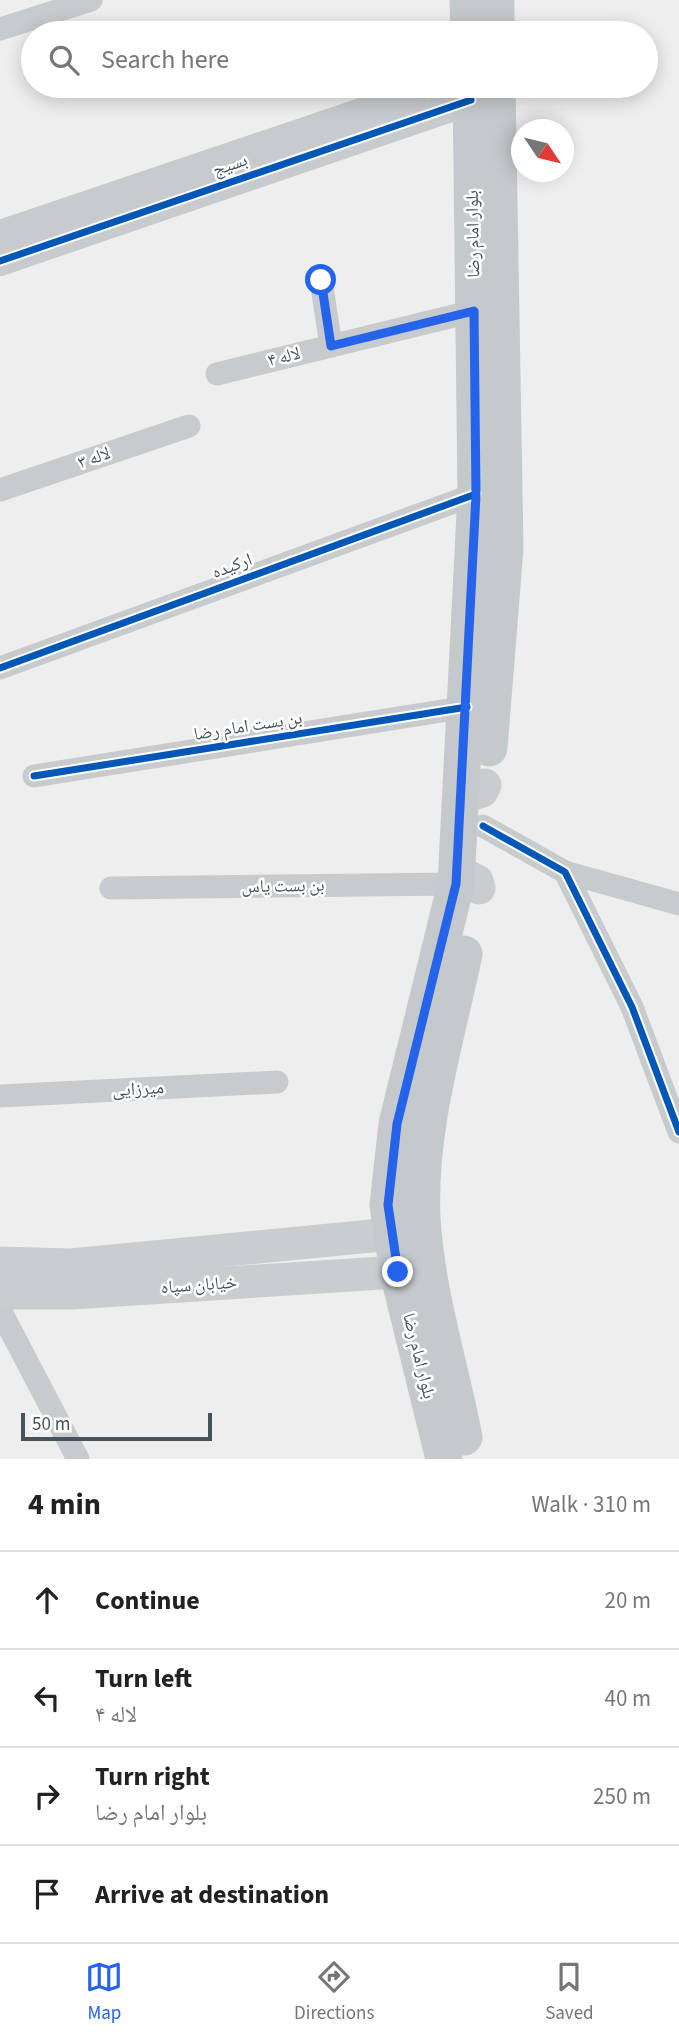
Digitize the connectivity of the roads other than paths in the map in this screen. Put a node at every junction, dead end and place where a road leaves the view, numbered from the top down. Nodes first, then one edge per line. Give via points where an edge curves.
1 (91, 0) edge
2 (496, 0) edge
3 (25, 21) edge
4 (478, 21) edge
5 (21, 22) edge
6 (0, 29) edge
7 (403, 98) edge
8 (458, 98) edge
9 (480, 98) edge
10 (480, 98) edge
11 (0, 235) edge
12 (0, 261) edge
13 (321, 280) dead end
14 (474, 311) junction
15 (331, 346) junction
16 (217, 374) dead end
17 (189, 426) dead end
18 (0, 490) edge
19 (476, 495) junction
20 (0, 668) edge
21 (467, 707) junction
22 (34, 776) dead end
23 (474, 785) junction
24 (483, 826) junction
25 (565, 872) junction
26 (467, 886) junction
27 (111, 888) dead end
28 (679, 904) edge
29 (276, 1082) dead end
30 (0, 1096) edge
31 (679, 1132) edge
32 (392, 1234) junction
33 (0, 1263) edge
34 (398, 1272) junction
35 (0, 1293) edge
36 (0, 1310) edge
37 (78, 1459) edge
38 (444, 1459) edge
39 (468, 1459) edge

1 - 3 street
2 - 4 main road
5 - 6 street
7 - 11 street, بسیج
8 - 12 street, بسیج
9 - 14 main road, بلوار امام رضا
10 - 23 main road, بلوار امام رضا via 505,548
13 - 15 street
14 - 15 street, لاله ۴
14 - 19 main road, بلوار امام رضا
15 - 16 street, لاله ۴
17 - 18 street, لاله ۳
19 - 20 street, ارکیده
19 - 21 main road, بلوار امام رضا
21 - 22 street, بن بست امام رضا
21 - 23 main road, بلوار امام رضا
23 - 24 main road, بلوار امام رضا
23 - 26 main road, بلوار امام رضا
24 - 25 street
24 - 26 main road, بلوار امام رضا
25 - 28 street
25 - 31 street via 632,1007
26 - 27 street, بن بست یاس
26 - 32 main road, بلوار امام رضا via 397,1124 388,1205
26 - 39 main road, بلوار امام رضا via 428,1120 422,1218
29 - 30 street, میرزایی
32 - 33 main road, خیابان سپاه via 71,1265
32 - 34 main road, بلوار امام رضا
34 - 35 main road, خیابان سپاه via 72,1293
34 - 38 main road, بلوار امام رضا
36 - 37 street

